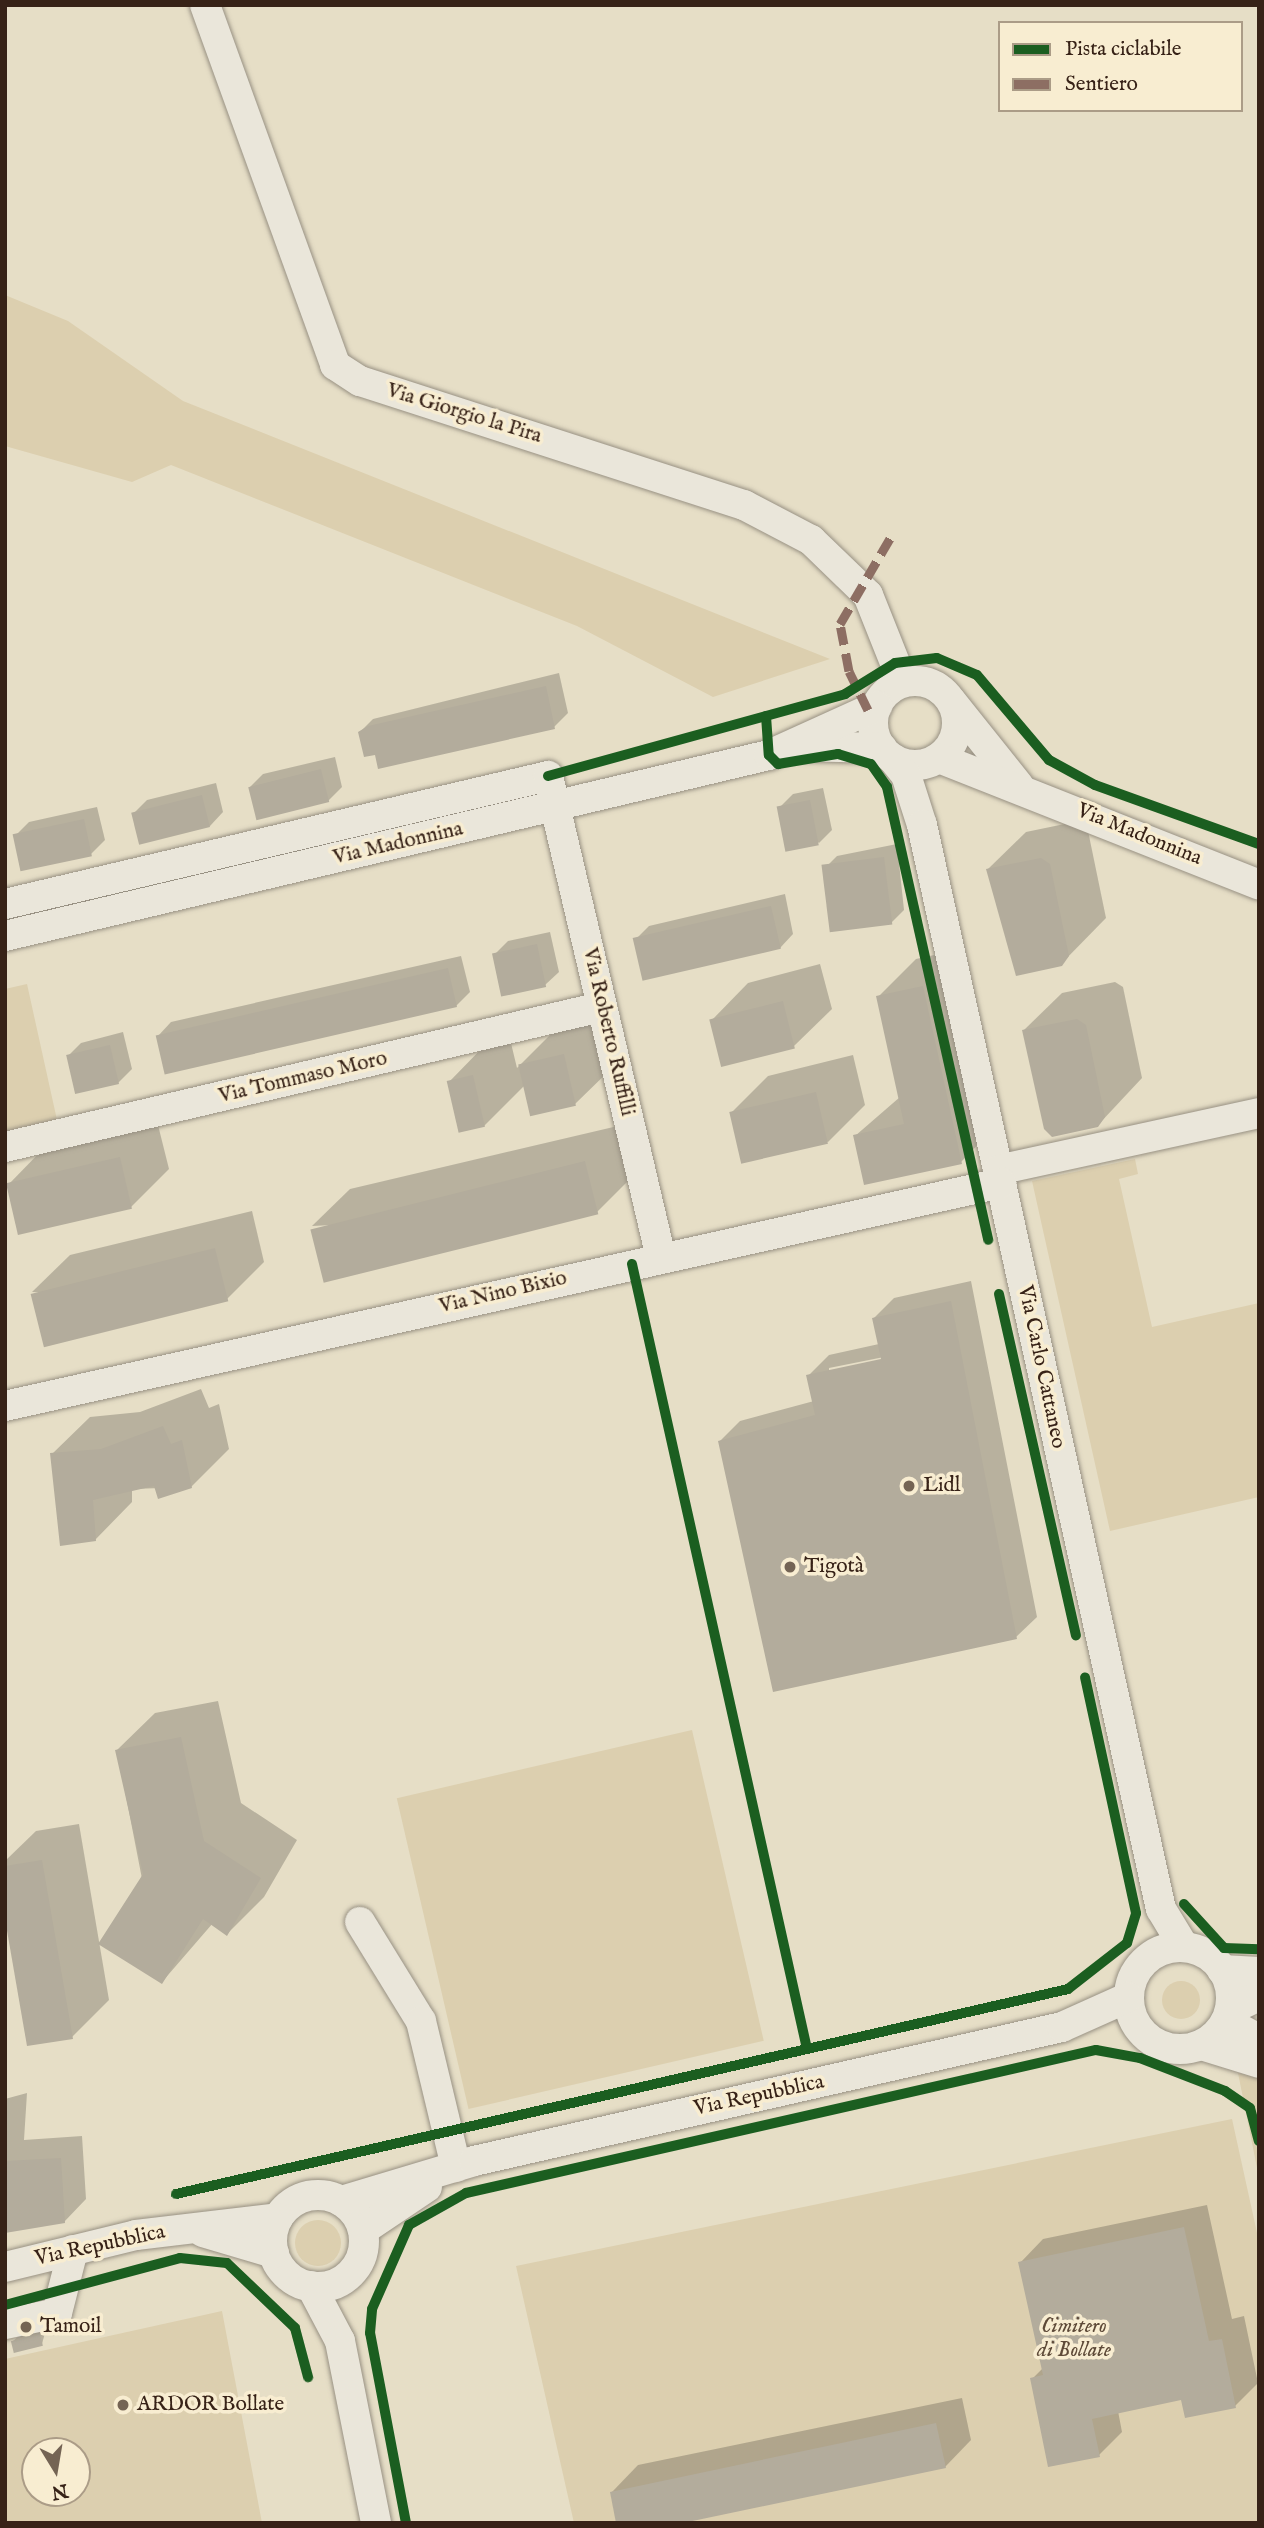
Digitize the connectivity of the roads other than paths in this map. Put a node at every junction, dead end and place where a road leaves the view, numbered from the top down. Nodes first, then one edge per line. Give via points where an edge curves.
1 (205, 5) edge
2 (895, 663) dead end
3 (946, 695) junction
4 (877, 706) junction
5 (790, 746) junction
6 (887, 754) junction
7 (936, 759) junction
8 (1019, 786) junction
9 (555, 807) junction
10 (922, 825) junction
11 (1259, 885) edge
12 (5, 904) edge
13 (5, 936) edge
14 (601, 1007) junction
15 (1259, 1113) edge
16 (5, 1147) edge
17 (999, 1177) junction
18 (660, 1258) junction
19 (6, 1401) edge
20 (1161, 1909) junction
21 (359, 1922) dead end
22 (1184, 1947) junction
23 (1153, 1955) junction
24 (1222, 1970) junction
25 (1259, 1972) edge
26 (1259, 1996) edge
27 (1129, 1997) junction
28 (1228, 2016) junction
29 (1062, 2027) junction
30 (1138, 2028) junction
31 (1259, 2039) edge
32 (1201, 2045) junction
33 (1259, 2063) edge
34 (456, 2167) junction
35 (341, 2201) junction
36 (278, 2218) junction
37 (196, 2230) junction
38 (363, 2230) junction
39 (73, 2250) junction
40 (274, 2253) junction
41 (5, 2267) edge
42 (348, 2275) junction
43 (311, 2286) junction
44 (5, 2324) edge
45 (340, 2341) junction
46 (376, 2523) edge

1 - 2 street, Via Giorgio la Pira via 335,365 360,381 744,505 811,540 867,595
3 - 4 street via 908,681
3 - 7 street via 956,727
3 - 8 street, Via Madonnina
4 - 5 street, Via Madonnina
4 - 6 street via 873,728
5 - 6 street, Via Madonnina
5 - 9 street, Via Madonnina
6 - 7 street
6 - 10 street, Via Carlo Cattaneo via 906,775
7 - 8 street, Via Madonnina
7 - 10 street, Via Carlo Cattaneo
8 - 11 street, Via Madonnina
9 - 12 street, Via Roberto Ruffilli via 548,776
9 - 13 street, Via Madonnina
9 - 14 street, Via Roberto Ruffilli
10 - 17 street, Via Carlo Cattaneo
14 - 16 street, Via Tommaso Moro
14 - 18 street, Via Roberto Ruffilli
15 - 17 street, Via Nino Bixio
17 - 18 street, Via Nino Bixio
17 - 20 street, Via Carlo Cattaneo
18 - 19 street, Via Nino Bixio
20 - 22 street, Via Carlo Cattaneo
20 - 23 street, Via Carlo Cattaneo
21 - 34 street via 421,2021
22 - 23 street
22 - 24 street
23 - 27 street via 1136,1973
24 - 25 street
24 - 28 street
26 - 28 street
27 - 29 street, Via Repubblica
27 - 30 street
28 - 31 street
28 - 32 street
29 - 30 street, Via Repubblica
29 - 34 street, Via Repubblica
30 - 32 street via 1166,2048
32 - 33 street
34 - 35 street, Via Repubblica
34 - 38 street, Via Repubblica
35 - 36 street via 306,2197
35 - 38 street
36 - 37 street, Via Repubblica
36 - 40 street
37 - 39 street, Via Repubblica via 136,2235
37 - 40 street, Via Repubblica
38 - 42 street via 362,2255
39 - 41 street, Via Repubblica
39 - 44 street via 57,2313
40 - 43 street via 287,2275
42 - 43 street
42 - 45 street
43 - 45 street
45 - 46 street

